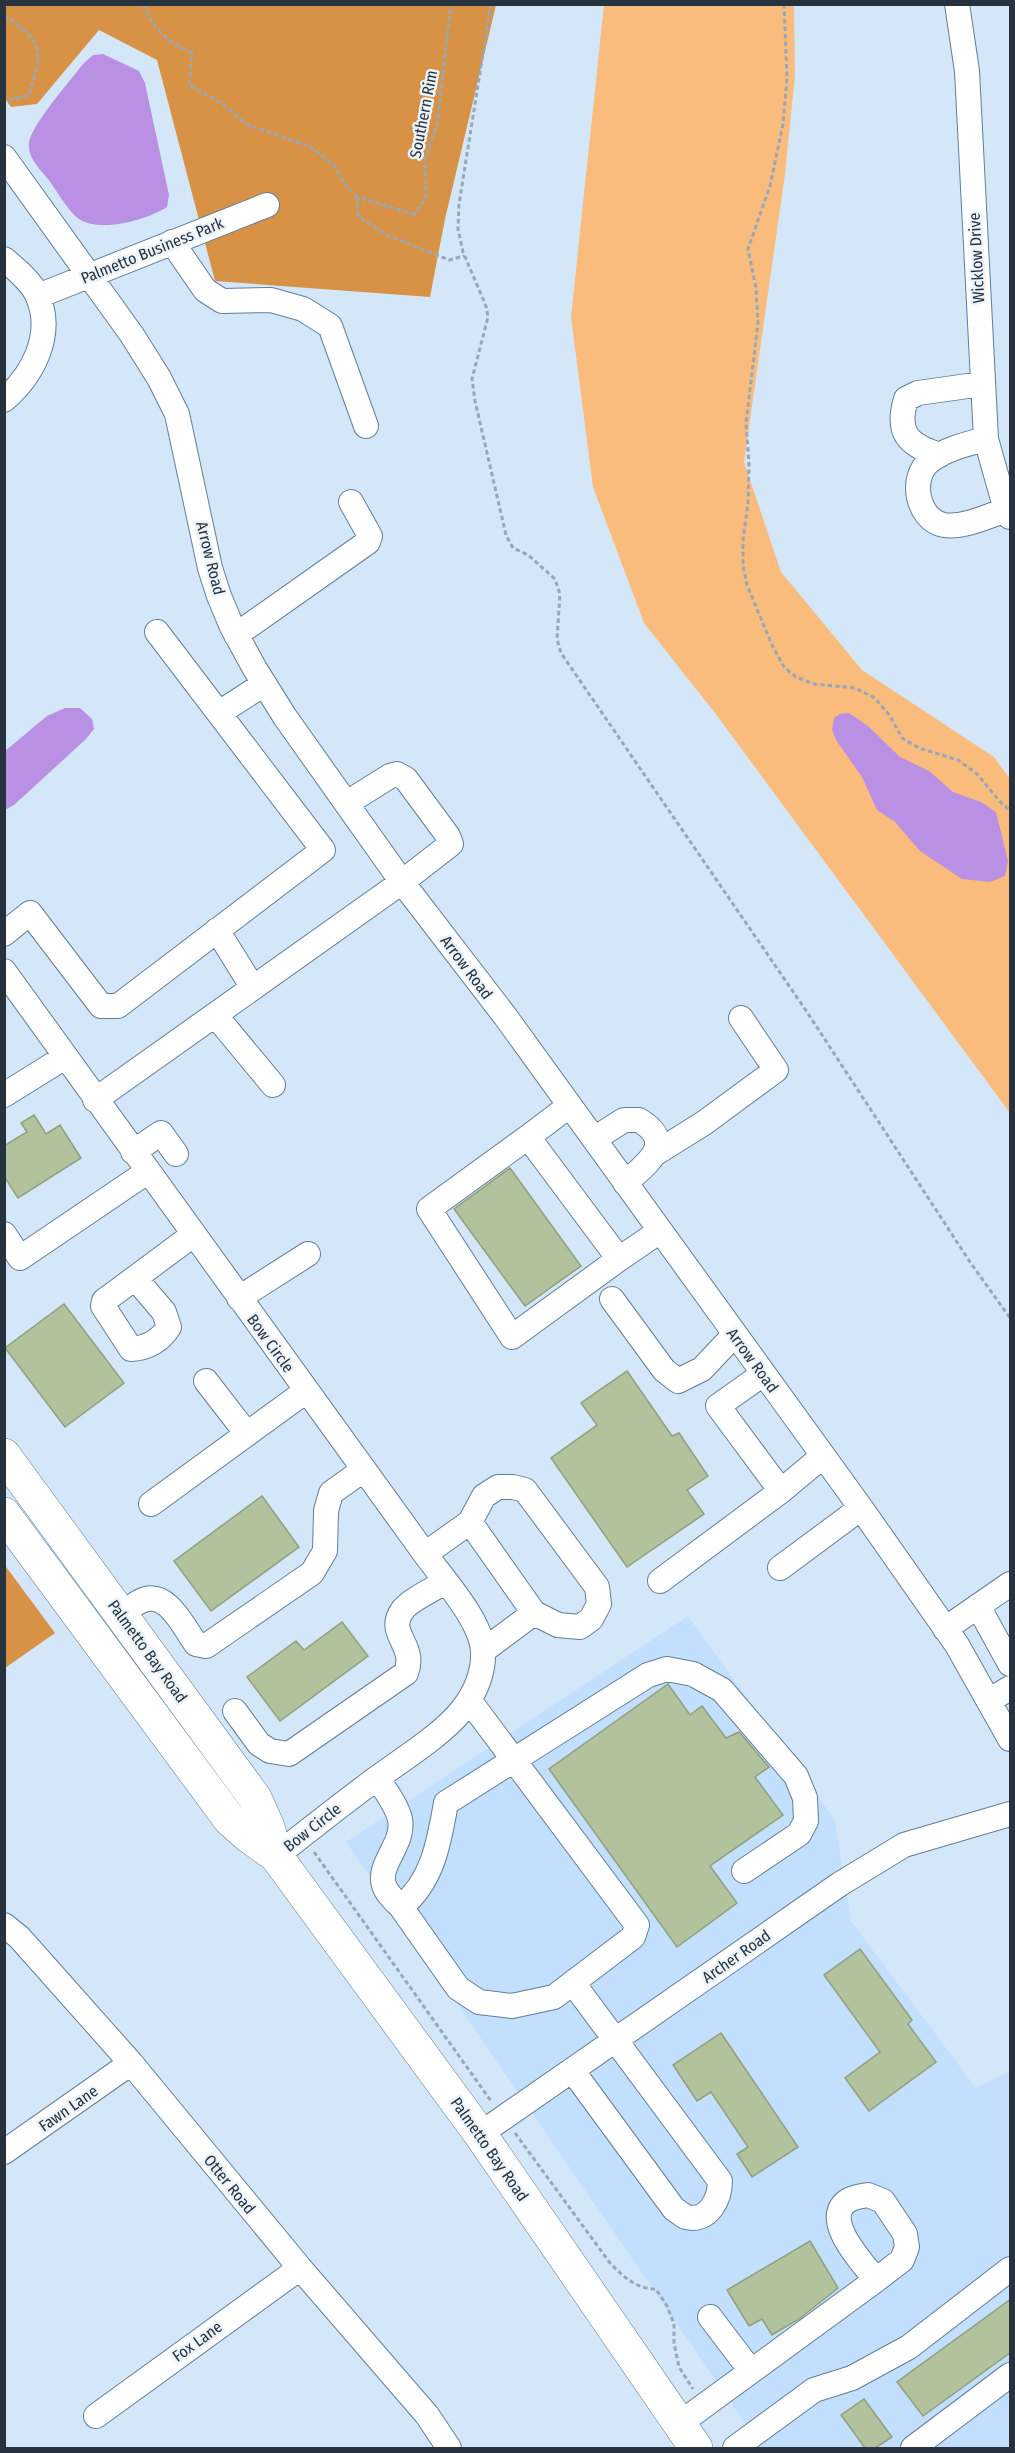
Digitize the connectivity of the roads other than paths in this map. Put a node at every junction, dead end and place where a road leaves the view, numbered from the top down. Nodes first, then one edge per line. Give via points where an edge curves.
1 (957, 4) edge
2 (4, 157) edge
3 (267, 205) dead end
4 (172, 242) junction
5 (4, 259) edge
6 (89, 275) junction
7 (38, 296) junction
8 (982, 384) junction
9 (4, 400) edge
10 (366, 426) dead end
11 (986, 439) junction
12 (940, 454) junction
13 (351, 502) dead end
14 (1009, 513) edge
15 (157, 632) dead end
16 (236, 635) junction
17 (264, 684) junction
18 (219, 713) junction
19 (347, 803) junction
20 (402, 882) junction
21 (217, 930) junction
22 (4, 934) edge
23 (4, 971) edge
24 (253, 988) junction
25 (215, 1015) junction
26 (741, 1018) dead end
27 (65, 1057) junction
28 (273, 1085) dead end
29 (4, 1095) edge
30 (95, 1100) junction
31 (569, 1106) junction
32 (528, 1137) junction
33 (594, 1139) junction
34 (133, 1152) junction
35 (656, 1153) junction
36 (176, 1154) dead end
37 (147, 1172) junction
38 (625, 1183) junction
39 (660, 1231) junction
40 (4, 1234) edge
41 (193, 1235) junction
42 (308, 1254) dead end
43 (619, 1259) junction
44 (135, 1278) dead end
45 (239, 1298) junction
46 (612, 1299) dead end
47 (735, 1334) junction
48 (763, 1374) junction
49 (207, 1381) dead end
50 (306, 1391) junction
51 (247, 1434) junction
52 (4, 1455) edge
53 (823, 1456) junction
54 (363, 1470) junction
55 (781, 1491) junction
56 (151, 1504) dead end
57 (861, 1508) junction
58 (4, 1514) edge
59 (470, 1522) junction
60 (425, 1554) junction
61 (780, 1568) dead end
62 (660, 1581) dead end
63 (445, 1582) junction
64 (1011, 1584) edge
65 (978, 1606) junction
66 (534, 1613) junction
67 (122, 1615) junction
68 (945, 1629) junction
69 (483, 1651) junction
70 (1011, 1664) edge
71 (1011, 1688) edge
72 (469, 1700) junction
73 (990, 1700) junction
74 (235, 1711) dead end
75 (1011, 1738) edge
76 (514, 1759) junction
77 (377, 1778) junction
78 (1011, 1814) edge
79 (276, 1856) junction
80 (744, 1871) dead end
81 (401, 1907) junction
82 (4, 1925) edge
83 (573, 1983) junction
84 (615, 2040) junction
85 (131, 2063) junction
86 (572, 2070) junction
87 (492, 2125) junction
88 (4, 2152) edge
89 (300, 2268) junction
90 (1011, 2269) edge
91 (876, 2280) dead end
92 (710, 2317) dead end
93 (751, 2371) junction
94 (1011, 2375) edge
95 (96, 2416) dead end
96 (693, 2426) edge
97 (449, 2448) edge
98 (735, 2448) edge
99 (913, 2448) edge

1 - 8 street, Wicklow Drive via 967,70
2 - 6 street, Arrow Road
3 - 4 street, Palmetto Business Park
4 - 6 street, Palmetto Business Park
4 - 10 street via 205,290 222,301 271,300 303,309 330,326
5 - 7 street
6 - 7 street, Palmetto Business Park
6 - 16 street, Arrow Road via 159,378 177,414 210,568
7 - 9 street via 44,320 42,347 32,368
8 - 11 street, Wicklow Drive
8 - 12 street via 918,393 906,399 902,427 926,451
11 - 12 street
11 - 14 street, Wicklow Drive
12 - 14 street, Wicklow Drive via 928,462 919,480 920,501 934,521 961,524
13 - 16 street via 370,536 368,542
15 - 18 street
16 - 17 street, Arrow Road
17 - 18 street
17 - 19 street, Arrow Road
18 - 21 street via 323,850
19 - 20 street, Arrow Road
19 - 20 street via 397,774 406,779 448,836 451,844
20 - 24 street
20 - 31 street, Arrow Road
21 - 22 street via 118,1006 101,1006 30,913
21 - 24 street
23 - 27 street, Bow Circle
24 - 25 street
25 - 28 street
25 - 30 street
26 - 35 street via 776,1070 705,1123
27 - 29 street
27 - 30 street, Bow Circle
30 - 34 street, Bow Circle
31 - 32 street
31 - 33 street, Arrow Road
32 - 43 street
32 - 43 street via 429,1209 512,1337
33 - 35 street via 624,1120 639,1120 654,1132
33 - 38 street, Arrow Road
34 - 36 street via 161,1133
34 - 37 street, Bow Circle
35 - 38 street
37 - 40 street via 20,1258
37 - 41 street, Bow Circle
38 - 39 street, Arrow Road
39 - 43 street
39 - 47 street, Arrow Road
41 - 44 street
41 - 45 street, Bow Circle
42 - 45 street
45 - 50 street, Bow Circle
46 - 47 street via 664,1371 678,1381 702,1369
47 - 48 street, Arrow Road
48 - 53 street, Arrow Road
48 - 55 street via 718,1406
49 - 51 street
50 - 51 street
50 - 54 street, Bow Circle
51 - 56 street
52 - 67 highway, Palmetto Bay Road
53 - 55 street
53 - 57 street, Arrow Road
54 - 60 street, Bow Circle
54 - 67 street via 331,1492 326,1511 325,1551 312,1573 206,1646 196,1644 160,1599 141,1601
55 - 62 street
57 - 61 street
57 - 68 street, Arrow Road
58 - 79 highway, Palmetto Bay Road via 230,1820
59 - 60 street
59 - 66 street
59 - 66 street via 484,1496 498,1487 525,1490 597,1587 599,1604 591,1619 580,1627 558,1625
60 - 63 street, Bow Circle
63 - 69 street, Bow Circle via 474,1624
63 - 74 street via 403,1609 397,1622 398,1635 407,1647 410,1662 406,1673 289,1754 270,1751 259,1744
64 - 65 street
65 - 68 street
65 - 70 street
66 - 69 street
67 - 79 highway, Palmetto Bay Road via 255,1798
68 - 73 street, Arrow Road
69 - 72 street, Bow Circle via 479,1676
71 - 73 street
72 - 76 street
72 - 77 street, Bow Circle via 450,1722
73 - 75 street, Arrow Road
76 - 80 street via 648,1675 667,1669 693,1674 722,1690 796,1776 805,1798 806,1821 799,1834
76 - 81 street via 446,1803 432,1865 414,1896
76 - 83 street via 637,1925 633,1937
77 - 79 street, Bow Circle
77 - 81 street via 400,1820 396,1847 382,1876 384,1887
78 - 84 street, Archer Road via 892,1851
79 - 87 highway, Palmetto Bay Road
81 - 83 street via 458,1988 479,2002 512,2006 554,1997
82 - 85 street, Otter Road
83 - 84 street
84 - 86 street, Archer Road
84 - 86 street via 720,2181 714,2206 702,2216 686,2217 674,2208
85 - 88 street, Fawn Lane
85 - 89 street, Otter Road
86 - 87 street, Archer Road
87 - 96 highway, Palmetto Bay Road
89 - 95 street, Fox Lane
89 - 97 street, Otter Road via 427,2415
90 - 98 street via 909,2348 852,2378 814,2390
91 - 93 street
92 - 93 street
93 - 96 street
94 - 99 street

